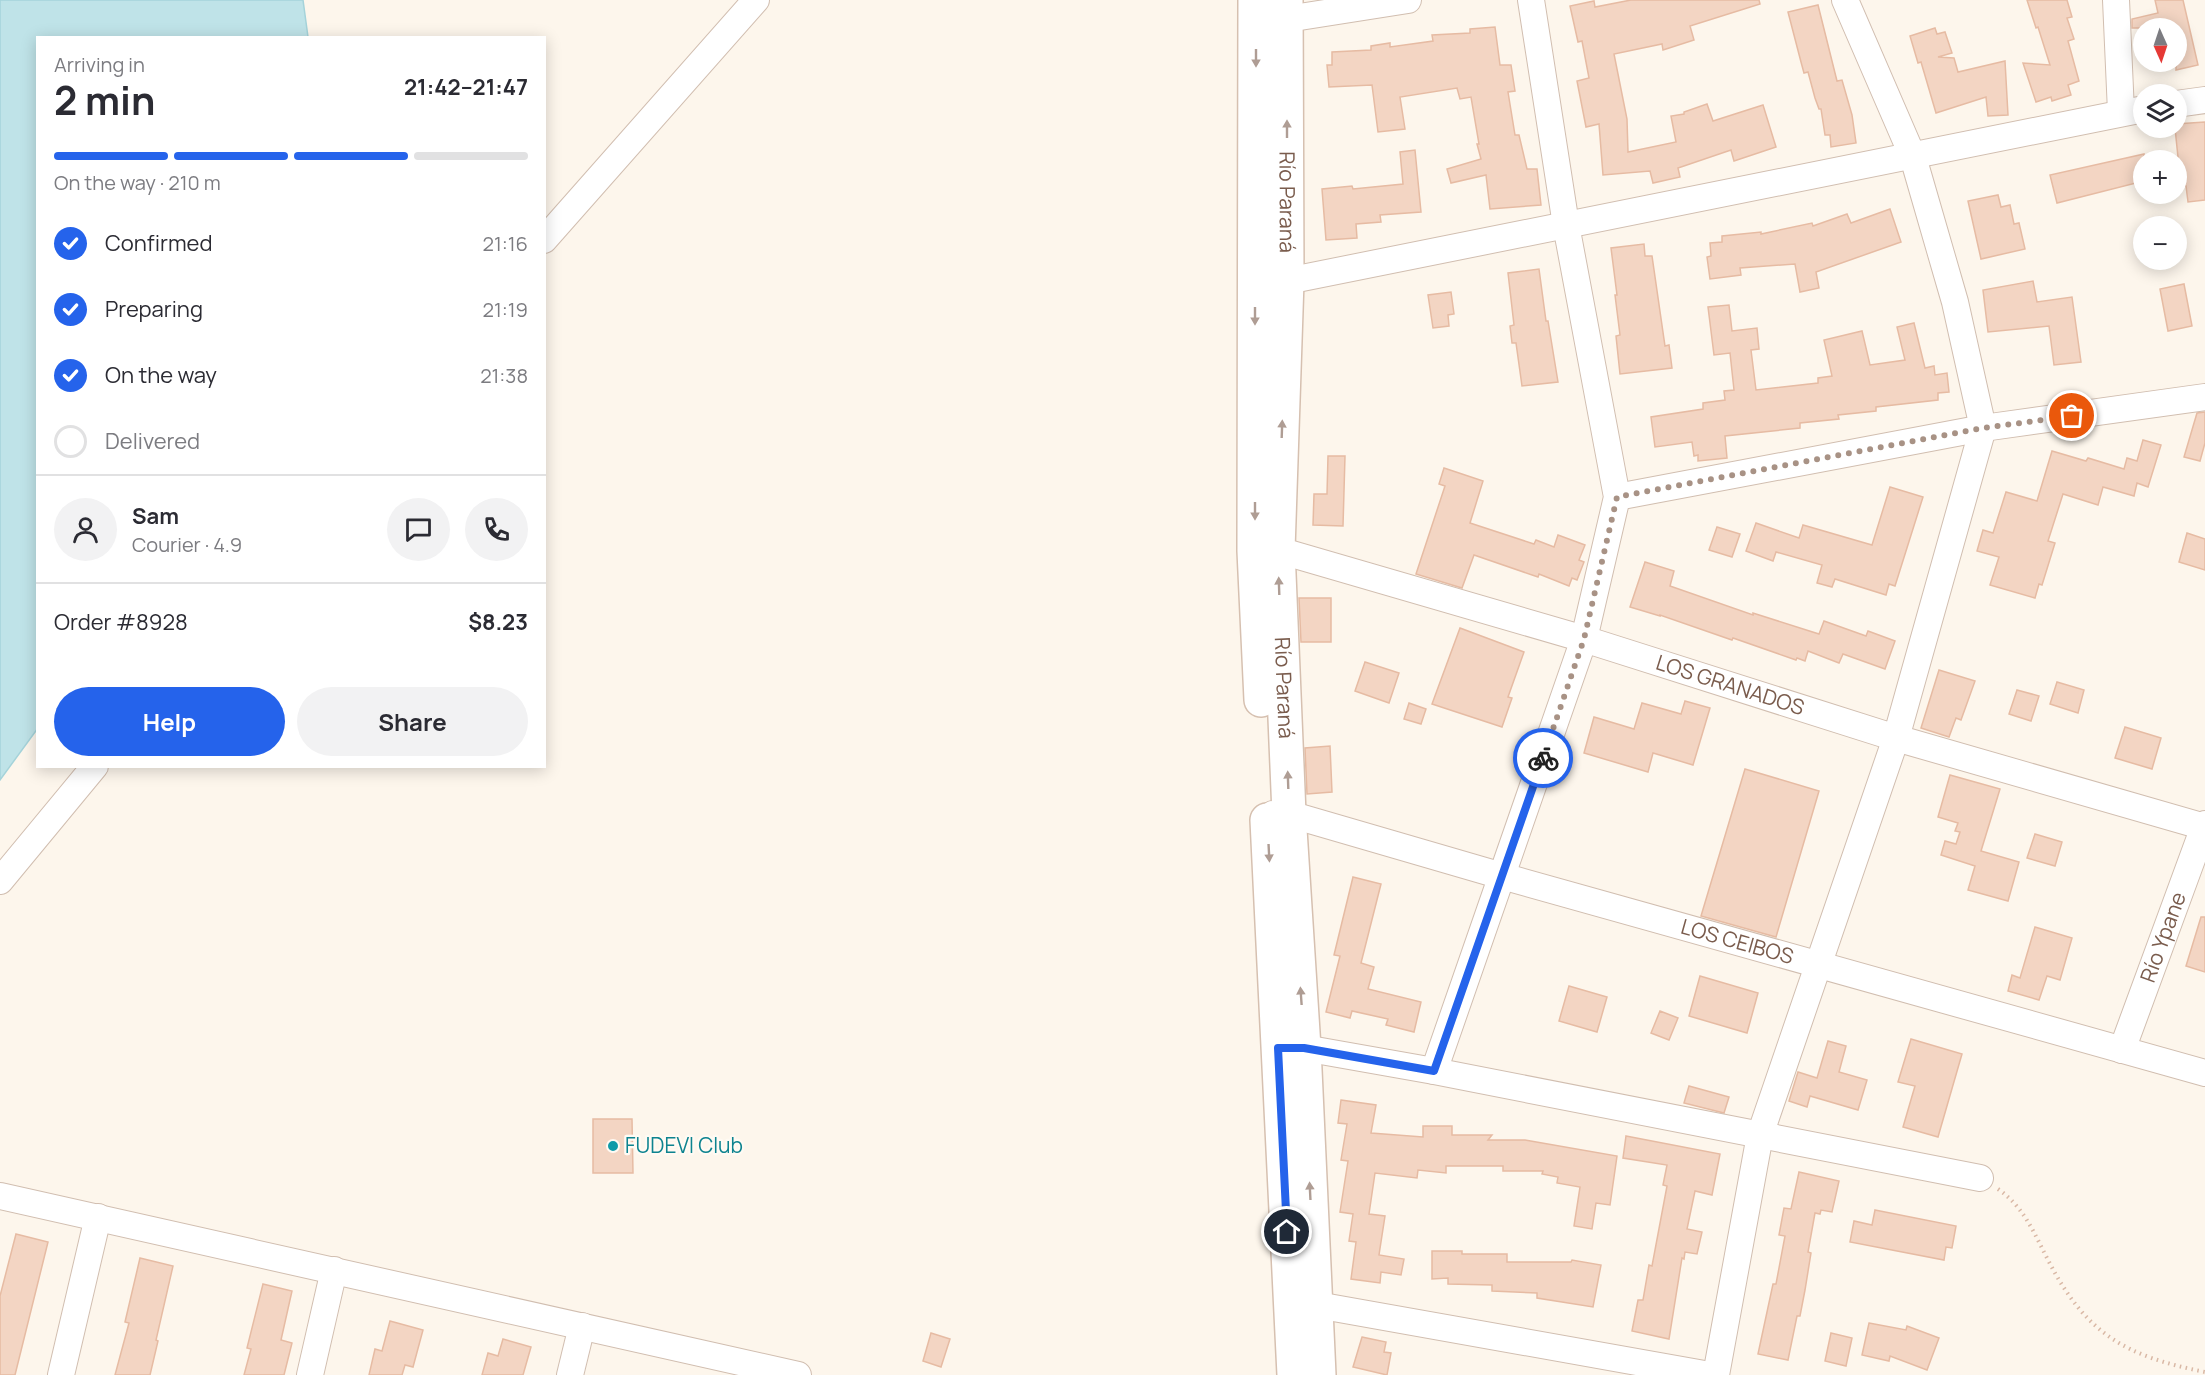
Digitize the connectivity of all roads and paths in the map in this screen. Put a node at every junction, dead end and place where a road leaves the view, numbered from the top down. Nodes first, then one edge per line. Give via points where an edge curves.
1 (756, 0) edge
2 (1408, 0) edge
3 (1531, 0) edge
4 (1845, 0) edge
5 (2116, 0) edge
6 (1271, 11) edge
7 (2205, 100) edge
8 (2187, 102) edge
9 (2132, 110) edge
10 (1913, 157) junction
11 (1566, 225) junction
12 (546, 238) edge
13 (1255, 279) junction
14 (1287, 281) junction
15 (2205, 397) edge
16 (1983, 428) junction
17 (1617, 497) junction
18 (1266, 551) junction
19 (1584, 639) junction
20 (1896, 738) junction
21 (93, 768) edge
22 (1278, 814) junction
23 (2205, 825) edge
24 (1502, 876) junction
25 (0, 881) edge
26 (1818, 965) junction
27 (1291, 1048) junction
28 (2122, 1050) junction
29 (1434, 1071) junction
30 (2205, 1073) edge
31 (1760, 1135) junction
32 (1980, 1178) joint
33 (0, 1196) edge
34 (98, 1217) junction
35 (334, 1270) junction
36 (1303, 1303) junction
37 (582, 1326) junction
38 (2205, 1372) edge
39 (61, 1375) edge
40 (310, 1375) edge
41 (570, 1375) edge
42 (798, 1375) edge
43 (1294, 1375) edge
44 (1319, 1375) edge
45 (1710, 1375) edge
46 (1716, 1375) edge

1 - 12 street
2 - 6 street
3 - 11 street
4 - 10 street
5 - 9 street
6 -> 13 street, Río Paraná
14 -> 6 street, Río Paraná
7 - 8 street
9 - 10 street
10 - 11 street
10 - 16 street via 1956,302
11 - 14 street
11 - 17 street
13 - 14 street
13 -> 18 street, Río Paraná
18 -> 14 street, Río Paraná
15 - 16 street
16 - 17 street
16 - 20 street
17 - 19 street
18 - 19 street, LOS GRANADOS
18 - 22 street, Río Paraná
19 - 20 street, LOS GRANADOS
19 - 24 street
20 - 23 street, LOS GRANADOS
20 - 26 street
21 - 25 street
22 - 24 street, LOS CEIBOS
22 - 27 street, Río Paraná
23 - 28 street, Río Ypane
24 - 26 street, LOS CEIBOS
24 - 29 street
26 - 28 street, LOS CEIBOS
26 - 31 street
27 - 29 street
27 - 36 street, Río Paraná
28 - 30 street, LOS CEIBOS
29 - 31 street
31 - 32 street
31 - 46 street
32 - 38 path via 2023,1213 2063,1286 2084,1315 2109,1338 2142,1356
33 - 34 street
34 - 35 street
34 - 39 street
35 - 37 street
35 - 40 street
36 - 43 street, Río Paraná
36 - 44 street, Río Paraná
36 - 45 street
37 - 41 street
37 - 42 street

